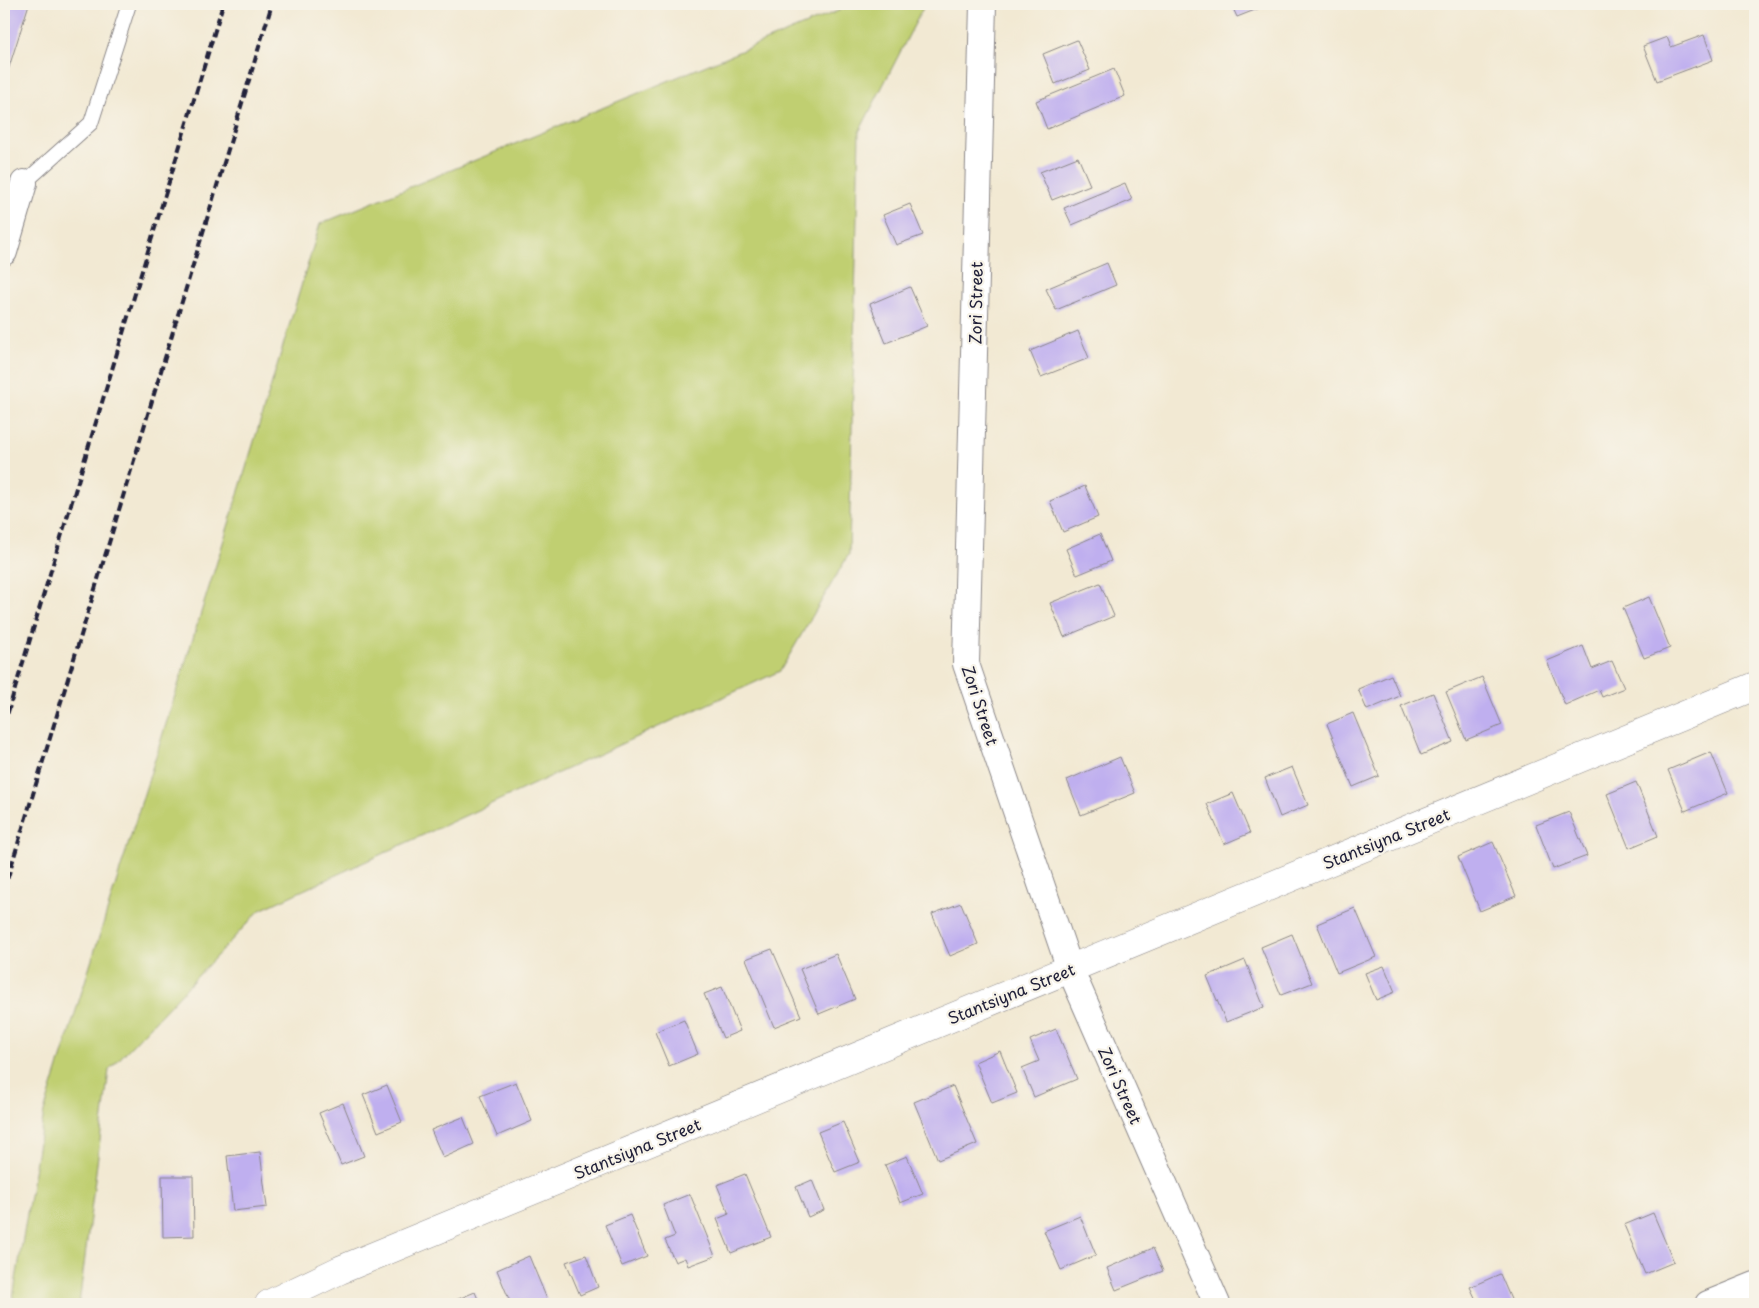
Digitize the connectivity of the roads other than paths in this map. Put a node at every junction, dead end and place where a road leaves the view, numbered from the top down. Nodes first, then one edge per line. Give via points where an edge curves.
1 (129, 4) edge
2 (983, 4) edge
3 (24, 183) joint
4 (4, 252) edge
5 (1755, 686) edge
6 (1070, 969) junction
7 (1755, 1285) edge
8 (269, 1304) edge
9 (1217, 1304) edge
10 (1708, 1304) edge

1 - 3 lane via 91,123
2 - 6 street, Zori Street via 966,664
3 - 4 street
5 - 6 street, Stantsiyna Street
6 - 8 street, Stantsiyna Street via 340,1270
6 - 9 street, Zori Street
7 - 10 street

